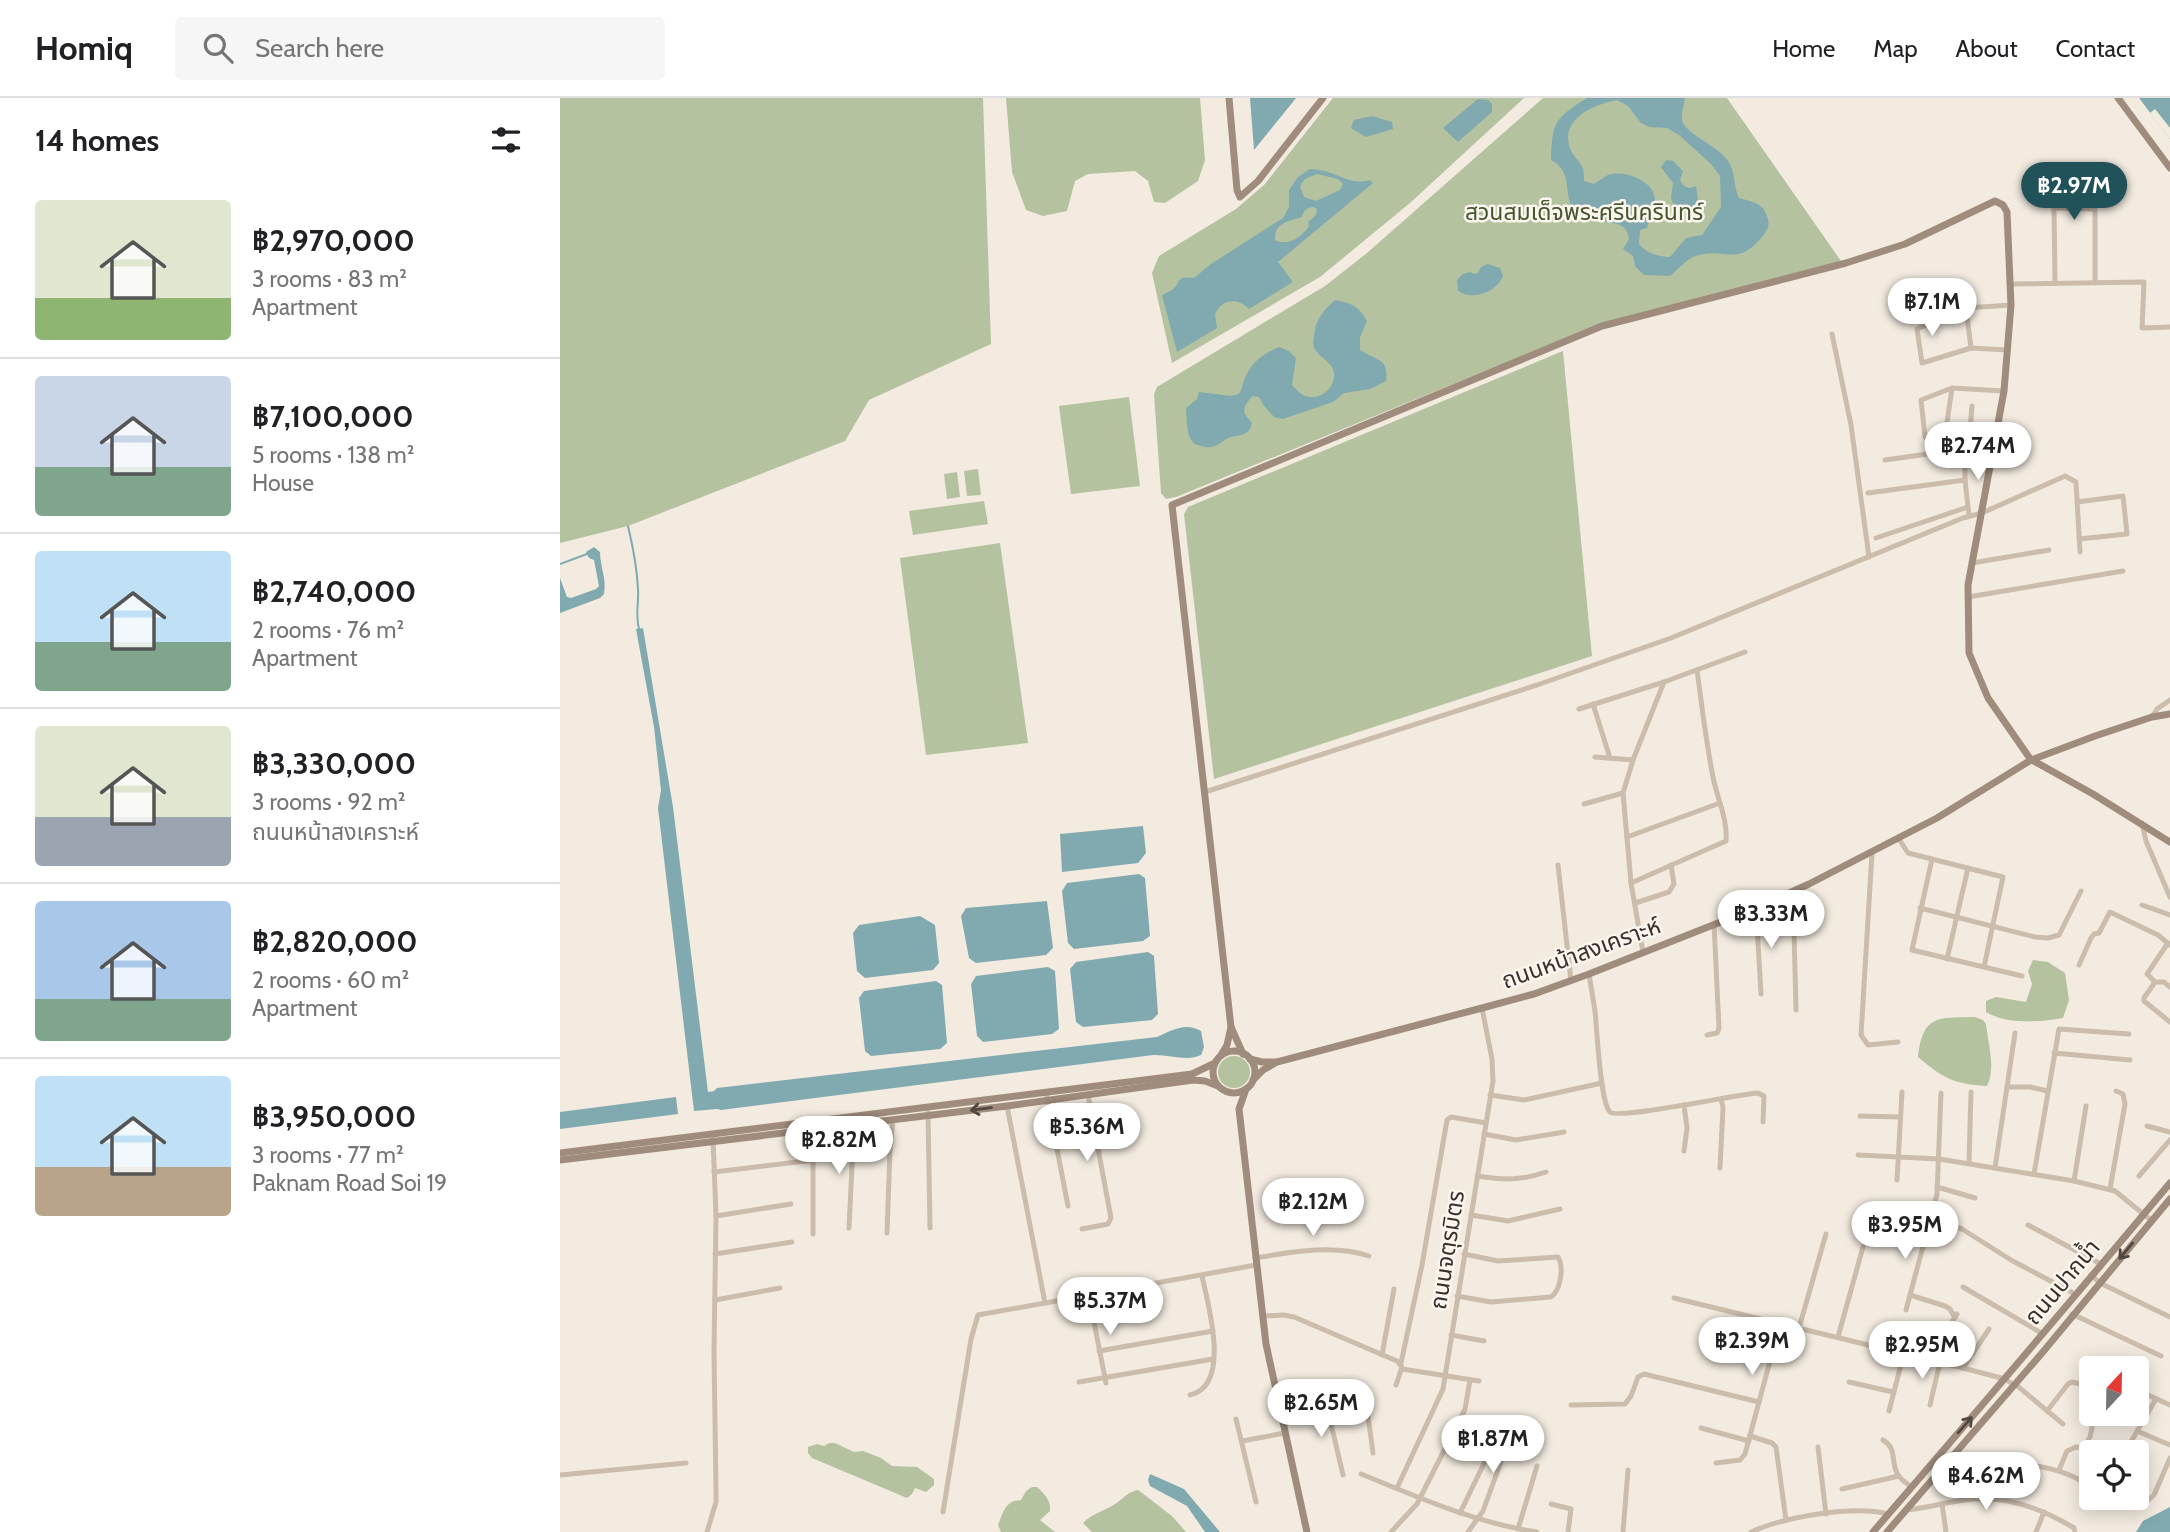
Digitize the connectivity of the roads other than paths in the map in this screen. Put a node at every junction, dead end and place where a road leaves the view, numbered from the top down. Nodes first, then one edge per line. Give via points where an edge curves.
1 (1229, 98) edge
2 (1323, 98) edge
3 (2118, 98) edge
4 (2170, 168) edge
5 (2054, 192) dead end
6 (2054, 208) junction
7 (2095, 283) junction
8 (2011, 284) junction
9 (2055, 284) junction
10 (2011, 305) junction
11 (1966, 308) junction
12 (2170, 327) edge
13 (1832, 334) dead end
14 (1971, 348) junction
15 (2008, 350) junction
16 (1952, 388) junction
17 (2004, 391) junction
18 (1972, 406) dead end
19 (1945, 436) junction
20 (1948, 447) junction
21 (1965, 449) junction
22 (1993, 452) junction
23 (1885, 460) dead end
24 (1965, 480) junction
25 (1868, 493) dead end
26 (2077, 502) junction
27 (1968, 507) junction
28 (1982, 513) junction
29 (1969, 516) junction
30 (1876, 538) dead end
31 (2079, 539) junction
32 (2049, 550) dead end
33 (2080, 552) dead end
34 (1869, 557) junction
35 (1972, 563) junction
36 (2123, 571) dead end
37 (1968, 597) junction
38 (1745, 652) dead end
39 (1697, 670) junction
40 (1664, 682) junction
41 (2170, 700) edge
42 (1593, 704) junction
43 (1578, 709) dead end
44 (2170, 714) edge
45 (2152, 717) junction
46 (1595, 757) dead end
47 (1610, 758) junction
48 (1633, 760) junction
49 (2031, 760) junction
50 (1205, 792) junction
51 (1623, 793) junction
52 (1720, 803) junction
53 (1584, 804) dead end
54 (2142, 823) junction
55 (1627, 837) junction
56 (1899, 839) junction
57 (2170, 842) edge
58 (1872, 853) junction
59 (1932, 859) junction
60 (1558, 865) dead end
61 (1671, 866) junction
62 (1968, 868) junction
63 (1632, 883) junction
64 (1793, 891) junction
65 (2081, 891) dead end
66 (2170, 897) edge
67 (1635, 903) junction
68 (2142, 905) dead end
69 (1756, 908) junction
70 (1920, 908) junction
71 (2170, 915) edge
72 (1957, 918) junction
73 (1714, 924) junction
74 (1993, 926) junction
75 (2169, 944) edge
76 (1643, 952) junction
77 (1947, 959) junction
78 (2079, 964) dead end
79 (1984, 967) junction
80 (1588, 974) junction
81 (2022, 976) dead end
82 (1571, 981) junction
83 (2155, 982) junction
84 (2170, 987) edge
85 (1761, 994) dead end
86 (1482, 1008) junction
87 (1796, 1010) dead end
88 (2170, 1022) edge
89 (1231, 1027) junction
90 (2015, 1033) dead end
91 (2129, 1034) dead end
92 (1707, 1035) dead end
93 (1898, 1042) dead end
94 (2054, 1053) junction
95 (1222, 1055) junction
96 (1246, 1056) junction
97 (2130, 1060) dead end
98 (1277, 1062) junction
99 (1215, 1063) junction
100 (1253, 1080) junction
101 (1602, 1083) junction
102 (2007, 1087) junction
103 (1221, 1088) junction
104 (1247, 1089) junction
105 (2048, 1091) junction
106 (2116, 1091) dead end
107 (1902, 1092) dead end
108 (1970, 1092) dead end
109 (1941, 1093) dead end
110 (1088, 1094) junction
111 (1490, 1095) junction
112 (1046, 1096) junction
113 (1721, 1099) junction
114 (1684, 1105) junction
115 (1007, 1106) junction
116 (2086, 1106) dead end
117 (1239, 1109) junction
118 (928, 1111) junction
119 (1860, 1116) dead end
120 (1900, 1117) junction
121 (893, 1119) junction
122 (1486, 1122) junction
123 (1763, 1122) dead end
124 (855, 1124) junction
125 (2147, 1126) dead end
126 (813, 1129) junction
127 (1563, 1132) dead end
128 (2170, 1132) edge
129 (1484, 1134) junction
130 (713, 1137) junction
131 (2170, 1140) edge
132 (1684, 1151) dead end
133 (560, 1153) edge
134 (1858, 1156) dead end
135 (1898, 1157) junction
136 (1939, 1159) junction
137 (560, 1160) edge
138 (814, 1160) junction
139 (1969, 1163) junction
140 (1720, 1168) dead end
141 (1995, 1168) junction
142 (714, 1172) junction
143 (1546, 1172) dead end
144 (2034, 1174) junction
145 (1477, 1176) junction
146 (2139, 1176) dead end
147 (1897, 1180) dead end
148 (2074, 1181) junction
149 (2170, 1183) edge
150 (1937, 1187) junction
151 (2110, 1189) junction
152 (1975, 1198) dead end
153 (2170, 1199) edge
154 (791, 1204) dead end
155 (1068, 1206) dead end
156 (1560, 1209) dead end
157 (1471, 1214) junction
158 (2144, 1214) junction
159 (716, 1216) junction
160 (1930, 1219) junction
161 (2152, 1221) junction
162 (2028, 1225) dead end
163 (849, 1228) dead end
164 (930, 1228) dead end
165 (1082, 1229) dead end
166 (887, 1233) dead end
167 (813, 1234) dead end
168 (1826, 1234) dead end
169 (792, 1242) dead end
170 (1863, 1247) dead end
171 (715, 1254) junction
172 (1464, 1254) junction
173 (1369, 1256) dead end
174 (1256, 1262) junction
175 (2101, 1264) junction
176 (2091, 1275) junction
177 (1202, 1276) junction
178 (2100, 1283) junction
179 (1963, 1287) dead end
180 (780, 1288) dead end
181 (1394, 1289) dead end
182 (2075, 1294) junction
183 (1910, 1295) junction
184 (1457, 1296) junction
185 (1089, 1297) junction
186 (1674, 1298) dead end
187 (715, 1300) junction
188 (1045, 1303) junction
189 (1906, 1310) dead end
190 (2072, 1314) junction
191 (1263, 1316) junction
192 (2170, 1317) edge
193 (1780, 1324) junction
194 (1799, 1328) junction
195 (1989, 1329) dead end
196 (1213, 1331) junction
197 (2043, 1334) junction
198 (1451, 1335) junction
199 (1838, 1337) junction
200 (1484, 1341) dead end
201 (1099, 1351) junction
202 (1904, 1353) junction
203 (1382, 1355) junction
204 (2161, 1356) dead end
205 (1213, 1359) junction
206 (1928, 1359) junction
207 (1940, 1362) junction
208 (1401, 1366) junction
209 (1963, 1368) junction
210 (1444, 1376) junction
211 (2005, 1379) junction
212 (1105, 1380) junction
213 (1470, 1380) junction
214 (1479, 1381) dead end
215 (1079, 1382) dead end
216 (1849, 1382) dead end
217 (2015, 1384) junction
218 (2079, 1384) edge
219 (1396, 1385) dead end
220 (1893, 1392) junction
221 (1190, 1395) dead end
222 (2149, 1396) edge
223 (1325, 1398) junction
224 (2155, 1399) junction
225 (1759, 1402) junction
226 (1571, 1405) dead end
227 (1930, 1405) dead end
228 (2170, 1405) edge
229 (1279, 1408) junction
230 (1889, 1411) dead end
231 (2047, 1411) junction
232 (1236, 1419) dead end
233 (1503, 1424) dead end
234 (2063, 1424) dead end
235 (2092, 1426) edge
236 (1701, 1428) dead end
237 (2137, 1431) junction
238 (1285, 1433) junction
239 (1749, 1439) junction
240 (1883, 1440) dead end
241 (2132, 1440) edge
242 (1242, 1441) junction
243 (2170, 1446) edge
244 (1818, 1447) dead end
245 (1373, 1453) dead end
246 (1503, 1456) dead end
247 (2170, 1458) edge
248 (686, 1462) dead end
249 (1716, 1463) dead end
250 (1945, 1465) junction
251 (1537, 1466) dead end
252 (1628, 1470) dead end
253 (2059, 1470) junction
254 (1361, 1474) dead end
255 (560, 1475) edge
256 (1343, 1475) dead end
257 (1899, 1476) junction
258 (2079, 1479) edge
259 (1914, 1484) junction
260 (1397, 1488) junction
261 (1924, 1488) junction
262 (1842, 1489) dead end
263 (1420, 1498) junction
264 (2149, 1500) edge
265 (1256, 1502) dead end
266 (1551, 1504) dead end
267 (1942, 1504) junction
268 (1905, 1510) junction
269 (943, 1512) dead end
270 (2044, 1512) junction
271 (1460, 1513) junction
272 (1826, 1514) junction
273 (1888, 1514) junction
274 (1478, 1519) junction
275 (1786, 1520) junction
276 (1515, 1529) edge
277 (707, 1532) edge
278 (1307, 1532) edge
279 (1391, 1532) edge
280 (1468, 1532) edge
281 (1537, 1532) edge
282 (1569, 1532) edge
283 (1623, 1532) edge
284 (1751, 1532) edge
285 (1873, 1532) edge
286 (1887, 1532) edge
287 (1946, 1532) edge
288 (2036, 1532) edge
289 (2075, 1532) edge

1 - 2 street via 1240,197 1258,181
3 - 4 street
5 - 6 street
6 - 7 street via 2095,209
6 - 9 street
7 - 9 street
7 - 12 street via 2144,282 2142,328
8 - 9 street
8 - 10 street
8 - 50 street via 2007,212 2003,205 1990,202 1905,244 1602,326 1172,505
10 - 11 street
10 - 15 street
11 - 14 street
11 - 14 street via 1917,329 1922,363
13 - 34 street via 1851,425
14 - 15 street
15 - 17 street
16 - 17 street
16 - 19 street
16 - 19 street via 1921,400 1925,438
17 - 22 street
18 - 21 street
19 - 20 street
20 - 21 street
20 - 23 street via 1942,452
21 - 22 street
21 - 24 street
22 - 28 street
24 - 25 street
24 - 27 street
26 - 28 street via 2076,482 2065,476
26 - 31 street
26 - 31 street via 2123,496 2127,534
27 - 29 street
27 - 30 street
28 - 29 street
28 - 35 street
29 - 34 street
31 - 33 street
32 - 35 street
34 - 50 street via 1682,634
35 - 37 street
36 - 37 street
37 - 49 street via 1969,653 1979,681
38 - 39 street
39 - 40 street
39 - 52 street
40 - 42 street
40 - 48 street
41 - 45 street
42 - 43 street
42 - 47 street
44 - 45 street, ถนนหน้าสงเคราะห์
45 - 49 street, ถนนหน้าสงเคราะห์
46 - 47 street
47 - 48 street
48 - 51 street
49 - 54 street
49 - 56 street, ถนนหน้าสงเคราะห์
50 - 89 street
51 - 53 street
51 - 55 street
52 - 55 street
52 - 61 street via 1726,841
54 - 57 street
54 - 66 street
55 - 63 street
56 - 58 street, ถนนหน้าสงเคราะห์
56 - 59 street via 1908,853
58 - 64 street, ถนนหน้าสงเคราะห์
58 - 93 street via 1861,1035 1868,1045
59 - 62 street
59 - 70 street
60 - 82 street
61 - 63 street
61 - 67 street via 1674,884 1669,892
62 - 72 street
62 - 74 street via 2003,877
63 - 67 street
64 - 69 street, ถนนหน้าสงเคราะห์
64 - 87 street
65 - 74 street via 2054,938
67 - 76 street
68 - 71 street
69 - 73 street, ถนนหน้าสงเคราะห์
69 - 85 street
70 - 72 street
70 - 77 street via 1912,950
72 - 74 street
72 - 77 street
73 - 76 street, ถนนหน้าสงเคราะห์
73 - 92 street via 1719,1027 1717,1033
74 - 79 street
75 - 78 street via 2110,912
75 - 83 street via 2147,974
76 - 80 street, ถนนหน้าสงเคราะห์
77 - 79 street
79 - 81 street
80 - 82 street, ถนนหน้าสงเคราะห์
80 - 101 street
82 - 86 street, ถนนหน้าสงเคราะห์
83 - 84 street
83 - 88 street via 2144,1001
86 - 98 street, ถนนหน้าสงเคราะห์
86 - 111 street, ถนนจตุรมิตร via 1493,1071
89 - 95 street
89 - 96 street
90 - 102 street
91 - 94 street via 2061,1028
94 - 97 street
94 - 105 street
95 - 96 street
95 - 99 street
96 - 98 street, ถนนหน้าสงเคราะห์
96 - 100 street via 1254,1069
98 - 100 street, ถนนหน้าสงเคราะห์
99 - 103 street via 1213,1075
99 - 112 street via 1192,1074
100 - 104 street
101 - 111 street via 1524,1100
101 - 114 street via 1606,1106 1614,1115
102 - 105 street
102 - 141 street
103 - 104 street via 1235,1093
103 - 110 street via 1193,1080
103 - 117 street
104 - 117 street
105 - 144 street
106 - 151 street via 2123,1094 2125,1104
107 - 120 street
108 - 139 street
109 - 136 street
110 - 112 street
110 - 165 street via 1111,1218 1108,1224
111 - 122 street, ถนนจตุรมิตร
112 - 115 street
112 - 118 street
112 - 155 street
113 - 114 street
113 - 123 street via 1762,1094
113 - 140 street
114 - 132 street via 1688,1128
115 -> 118 street
115 - 188 street
116 - 148 street
117 - 174 street
118 - 121 street
118 - 130 street
118 - 164 street
119 - 120 street
120 - 135 street
121 - 124 street
121 - 166 street
122 - 129 street, ถนนจตุรมิตร
122 - 208 street via 1447,1120
124 - 126 street
124 - 163 street
125 - 128 street
126 - 130 street
126 - 138 street
127 - 129 street via 1516,1140
129 - 145 street, ถนนจตุรมิตร
130 - 133 street
130 - 137 street
130 - 142 street
131 - 146 street
134 - 135 street
135 - 136 street
135 - 147 street
136 - 139 street
136 - 150 street
138 - 142 street
138 - 167 street
139 - 141 street
141 - 144 street
142 - 159 street
143 - 145 street via 1508,1181
144 - 148 street
145 - 157 street, ถนนจตุรมิตร
148 - 151 street
149 - 158 street, ถนนปากน้ำ
150 - 152 street
150 - 160 street
151 - 158 street
153 - 161 street, ถนนปากน้ำ
154 - 159 street
156 - 157 street via 1508,1222
157 - 172 street, ถนนจตุรมิตร
158 - 161 street
158 - 175 street, ถนนปากน้ำ
159 - 171 street
160 - 182 street via 1962,1229
160 - 183 street
161 -> 178 street, ถนนปากน้ำ
162 - 175 street
168 - 194 street
169 - 171 street
170 - 199 street
171 - 187 street
172 - 184 street, ถนนจตุรมิตร
172 - 184 street via 1497,1261 1558,1256 1559,1282 1552,1297 1491,1302
173 - 174 street via 1292,1252
174 - 177 street
174 - 191 street
175 - 176 street, ถนนปากน้ำ
176 - 178 street
176 - 182 street, ถนนปากน้ำ
177 - 185 street
177 - 196 street
178 - 190 street, ถนนปากน้ำ
178 - 192 street
179 - 197 street
180 - 187 street
181 - 203 street
182 - 197 street, ถนนปากน้ำ
183 - 189 street
183 - 206 street via 1948,1308 1956,1316
184 - 198 street, ถนนจตุรมิตร
185 - 188 street
185 - 201 street
186 - 193 street
187 - 277 street via 716,1502
188 - 269 street via 978,1315
190 - 204 street
190 - 217 street, ถนนปากน้ำ
191 - 203 street via 1294,1317
191 - 229 street
193 - 194 street
193 - 225 street
194 - 199 street
195 - 209 street
196 - 201 street
196 - 205 street
197 - 211 street, ถนนปากน้ำ
198 - 200 street
198 - 210 street, ถนนจตุรมิตร
199 - 202 street
201 - 212 street
202 - 206 street
202 - 220 street
203 - 208 street
205 - 212 street
205 - 221 street via 1205,1388
206 - 207 street
207 - 209 street
207 - 227 street
208 - 210 street
208 - 219 street
209 - 211 street
210 - 213 street
210 - 260 street, ถนนจตุรมิตร via 1440,1396
211 - 217 street
259 -> 211 street, ถนนปากน้ำ
212 - 215 street
213 - 214 street
213 - 263 street via 1465,1409
216 - 220 street
217 - 231 street
217 - 250 street, ถนนปากน้ำ
218 - 231 street via 2068,1384
220 - 230 street
222 - 224 street
223 - 229 street
223 - 245 street via 1359,1388 1363,1391
223 - 256 street
224 - 228 street
224 - 237 street
225 - 226 street via 1644,1374 1637,1377 1624,1404
225 - 239 street
229 - 238 street
231 - 234 street
232 - 242 street
233 - 271 street
235 - 253 street via 2087,1444 2067,1451
236 - 239 street
237 - 241 street
237 - 243 street
238 - 242 street
238 - 278 street
239 - 249 street via 1742,1458
239 - 275 street via 1776,1447
240 - 257 street via 1893,1450
242 - 265 street
244 - 272 street
246 - 274 street
247 - 264 street
248 - 255 street
250 - 253 street
250 - 261 street, ถนนปากน้ำ
251 - 276 street
252 - 283 street
253 - 258 street
254 - 260 street
257 - 259 street
257 - 262 street
259 - 261 street
259 - 273 street, ถนนปากน้ำ
260 - 263 street
261 - 268 street, ถนนปากน้ำ
263 - 271 street
263 - 279 street
266 - 282 street via 1571,1509
267 - 268 street
267 - 270 street via 1997,1499
267 - 287 street
268 - 286 street, ถนนปากน้ำ
270 - 288 street
270 - 289 street
271 - 274 street
272 - 273 street via 1864,1510
272 - 275 street
273 - 285 street, ถนนปากน้ำ
274 - 276 street
274 - 280 street
275 - 284 street
276 - 281 street

